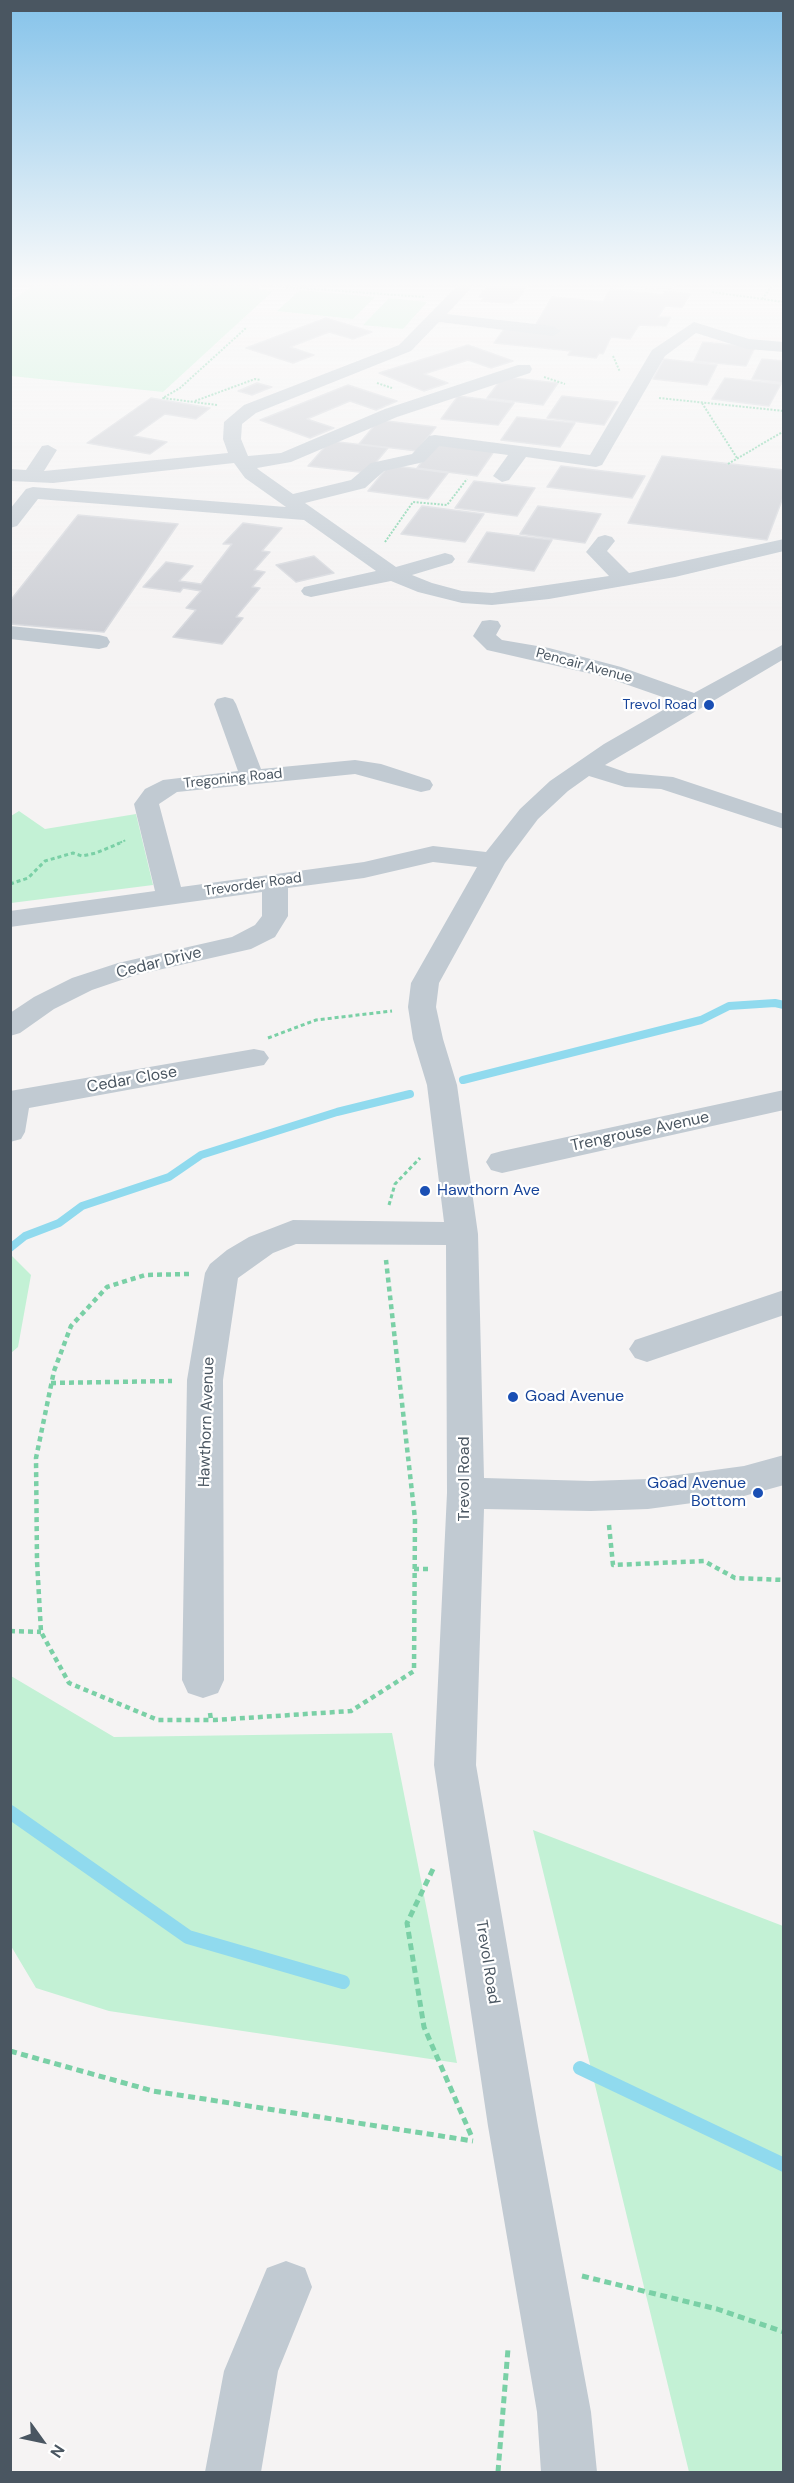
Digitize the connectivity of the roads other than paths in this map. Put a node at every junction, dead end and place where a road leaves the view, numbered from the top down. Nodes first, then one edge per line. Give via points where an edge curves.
1 (268, 402) edge
2 (422, 402) edge
3 (630, 402) edge
4 (48, 450) dead end
5 (521, 452) junction
6 (242, 461) junction
7 (10, 475) edge
8 (32, 476) junction
9 (502, 476) dead end
10 (289, 501) junction
11 (306, 514) junction
12 (10, 522) edge
13 (605, 541) dead end
14 (783, 545) edge
15 (446, 559) dead end
16 (393, 574) junction
17 (625, 580) junction
18 (311, 591) dead end
19 (490, 626) dead end
20 (10, 632) edge
21 (99, 642) dead end
22 (783, 650) edge
23 (696, 701) junction
24 (225, 704) dead end
25 (586, 768) junction
26 (252, 777) junction
27 (421, 785) dead end
28 (783, 822) edge
29 (493, 861) junction
30 (275, 881) junction
31 (170, 897) junction
32 (10, 919) edge
33 (10, 1027) edge
34 (257, 1060) road end
35 (12, 1101) edge
36 (782, 1104) edge
37 (10, 1132) edge
38 (502, 1161) dead end
39 (462, 1234) junction
40 (783, 1302) edge
41 (647, 1349) dead end
42 (783, 1470) edge
43 (466, 1493) junction
44 (203, 1680) road end
45 (286, 2287) dead end
46 (232, 2472) edge
47 (569, 2472) edge

1 - 6 street via 232,422 232,439
2 - 6 street via 285,458
3 - 5 street via 596,461
4 - 8 street
5 - 9 street
5 - 10 street via 435,440 418,458 378,467 358,484
6 - 8 street
6 - 10 street via 252,474
7 - 8 street
10 - 11 street
11 - 12 street via 33,493
11 - 16 street
13 - 17 street via 596,552
14 - 17 street
15 - 16 street
16 - 17 street via 440,592 492,599
16 - 18 street
19 - 23 street, Pencair Avenue via 484,636 495,645 603,669
20 - 21 street
22 - 23 street, Trevol Road
23 - 25 street, Trevol Road
24 - 26 street
25 - 28 street via 625,780 664,782
25 - 29 street, Trevol Road via 558,786 529,814
26 - 27 street, Tregoning Road via 355,767
26 - 31 street, Tregoning Road via 172,785 154,794 146,804
29 - 30 street, Trevorder Road via 433,854 364,870
29 - 39 street, Trevol Road via 425,983 422,1007 442,1085
30 - 31 street, Trevorder Road
30 - 33 street, Cedar Drive via 274,916 265,931 241,943 128,969 82,984 44,1003
31 - 32 street, Trevorder Road
34 - 35 street, Cedar Close
35 - 37 street
36 - 38 street, Trengrouse Avenue
39 - 43 street, Trevol Road
39 - 44 street, Hawthorn Avenue via 293,1232 239,1258 222,1274 205,1380
40 - 41 street
42 - 43 street via 744,1481 648,1494
43 - 47 street, Trevol Road via 455,1765 564,2412
45 - 46 street via 251,2371

